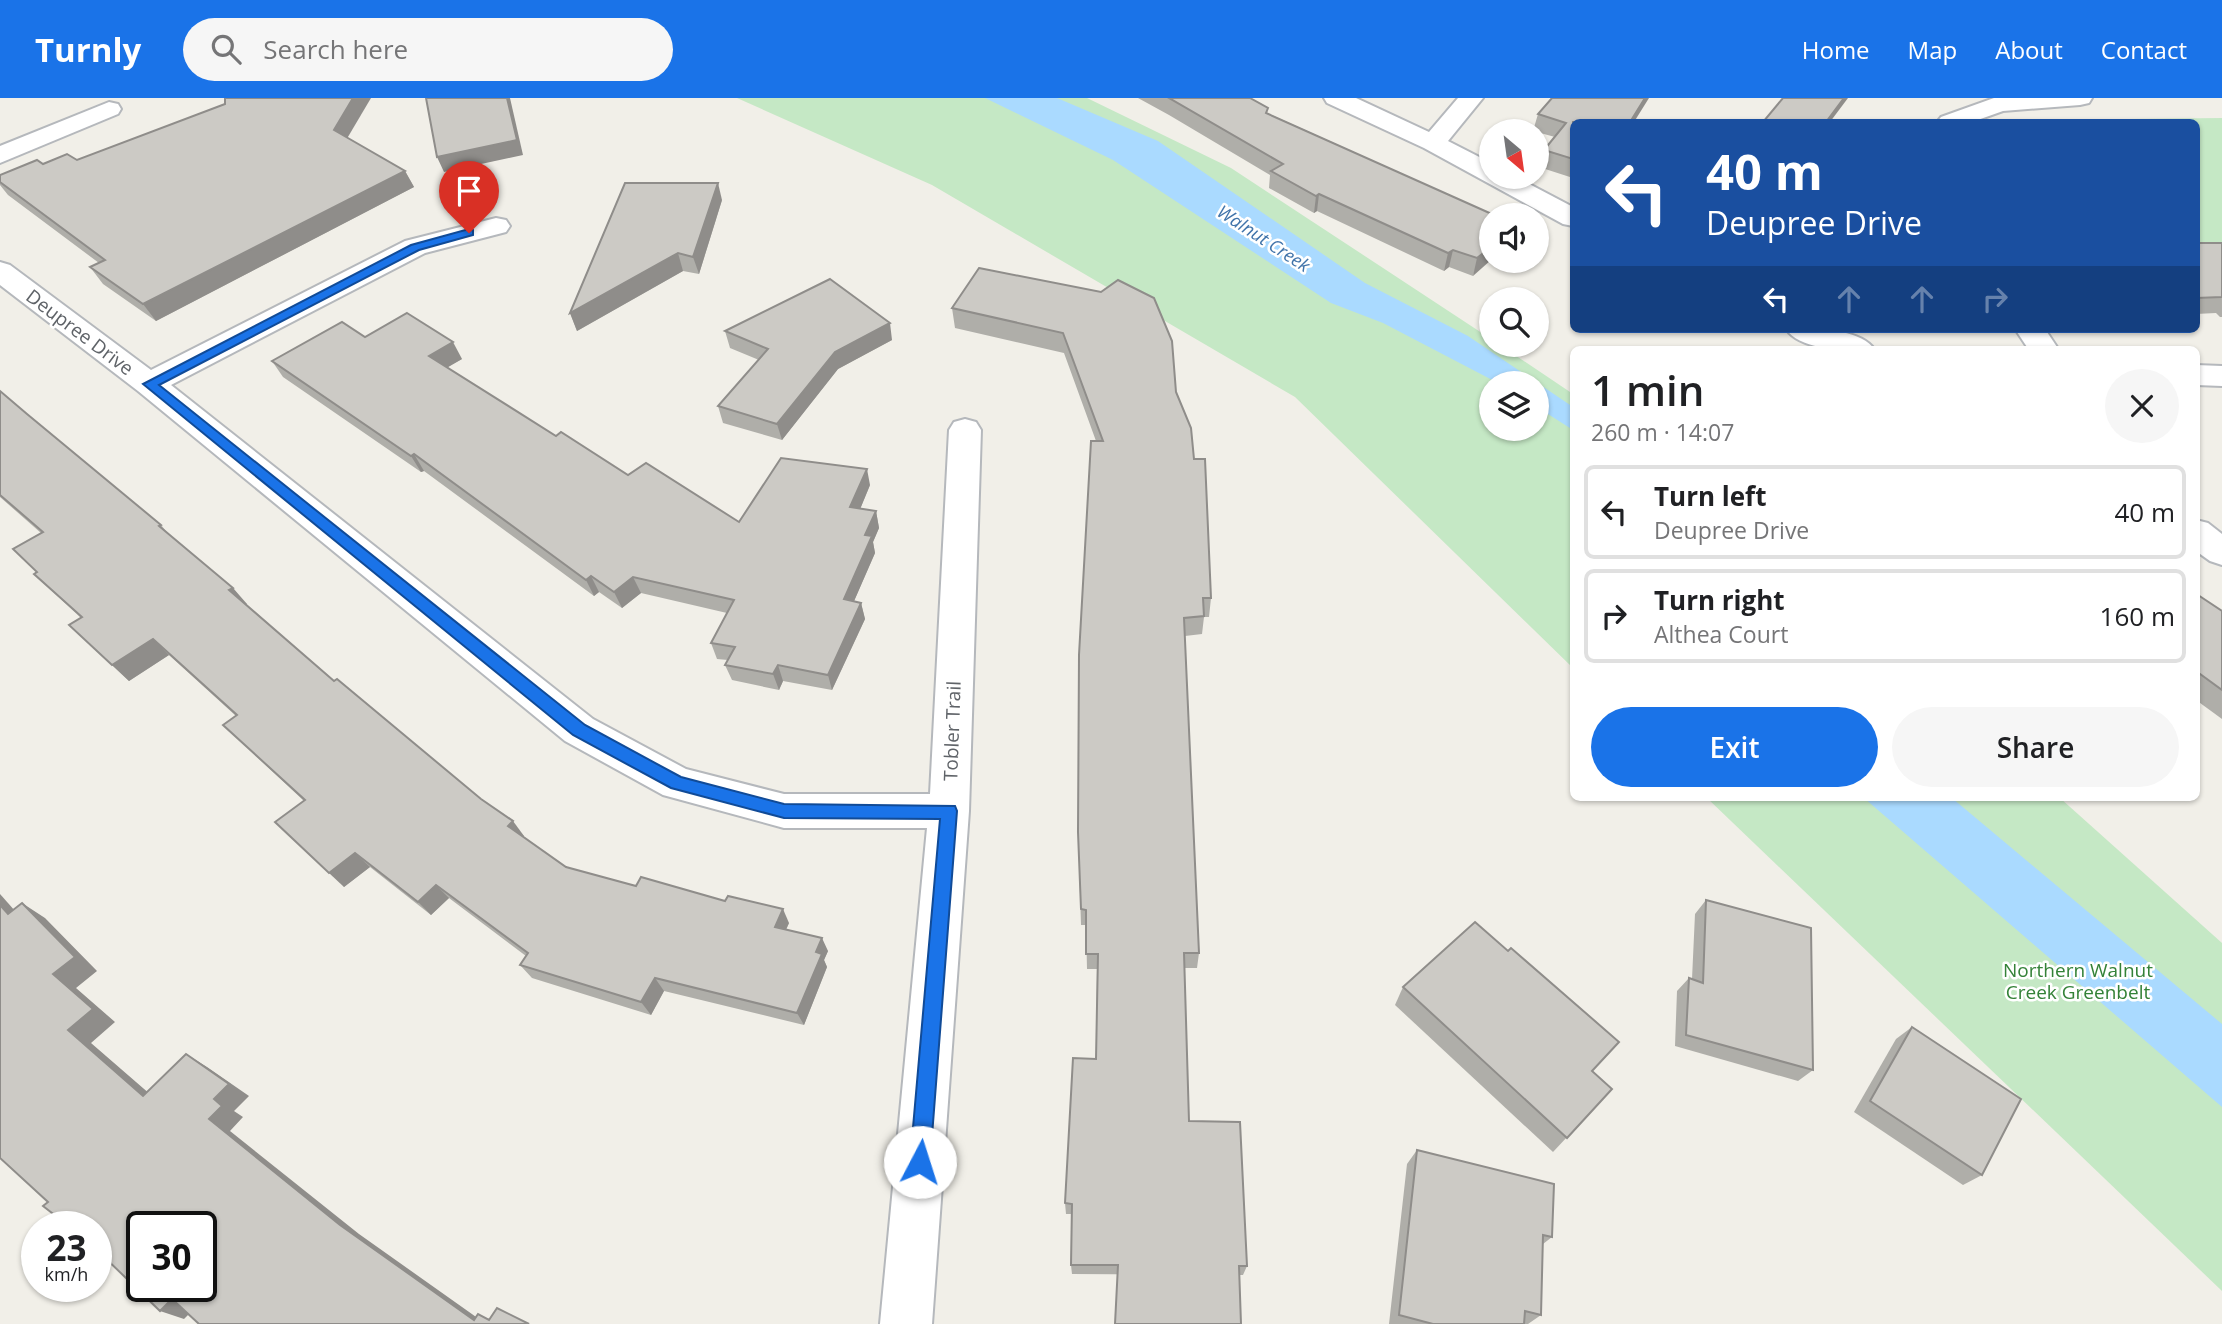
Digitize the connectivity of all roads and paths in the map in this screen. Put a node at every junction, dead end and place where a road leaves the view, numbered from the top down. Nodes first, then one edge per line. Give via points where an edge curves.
1 (1336, 98) edge
2 (1471, 98) edge
3 (2080, 98) edge
4 (109, 109) dead end
5 (1958, 119) edge
6 (1433, 143) junction
7 (0, 155) edge
8 (1479, 168) edge
9 (1519, 189) edge
10 (1570, 216) edge
11 (496, 226) dead end
12 (0, 271) edge
13 (1812, 333) edge
14 (1849, 346) edge
15 (2200, 376) edge
16 (2222, 376) edge
17 (149, 384) junction
18 (965, 430) dead end
19 (2200, 535) edge
20 (2222, 552) edge
21 (949, 811) junction
22 (906, 1324) edge

1 - 6 street
2 - 6 street
3 - 5 street via 2000,104
4 - 7 street
6 - 8 street
9 - 10 street
11 - 17 street via 415,247
12 - 17 street, Deupree Drive
13 - 14 street
15 - 16 street
17 - 21 street, Deupree Drive via 579,730 677,783 784,811
18 - 21 street, Tobler Trail
19 - 20 street
21 - 22 street, Tobler Trail

